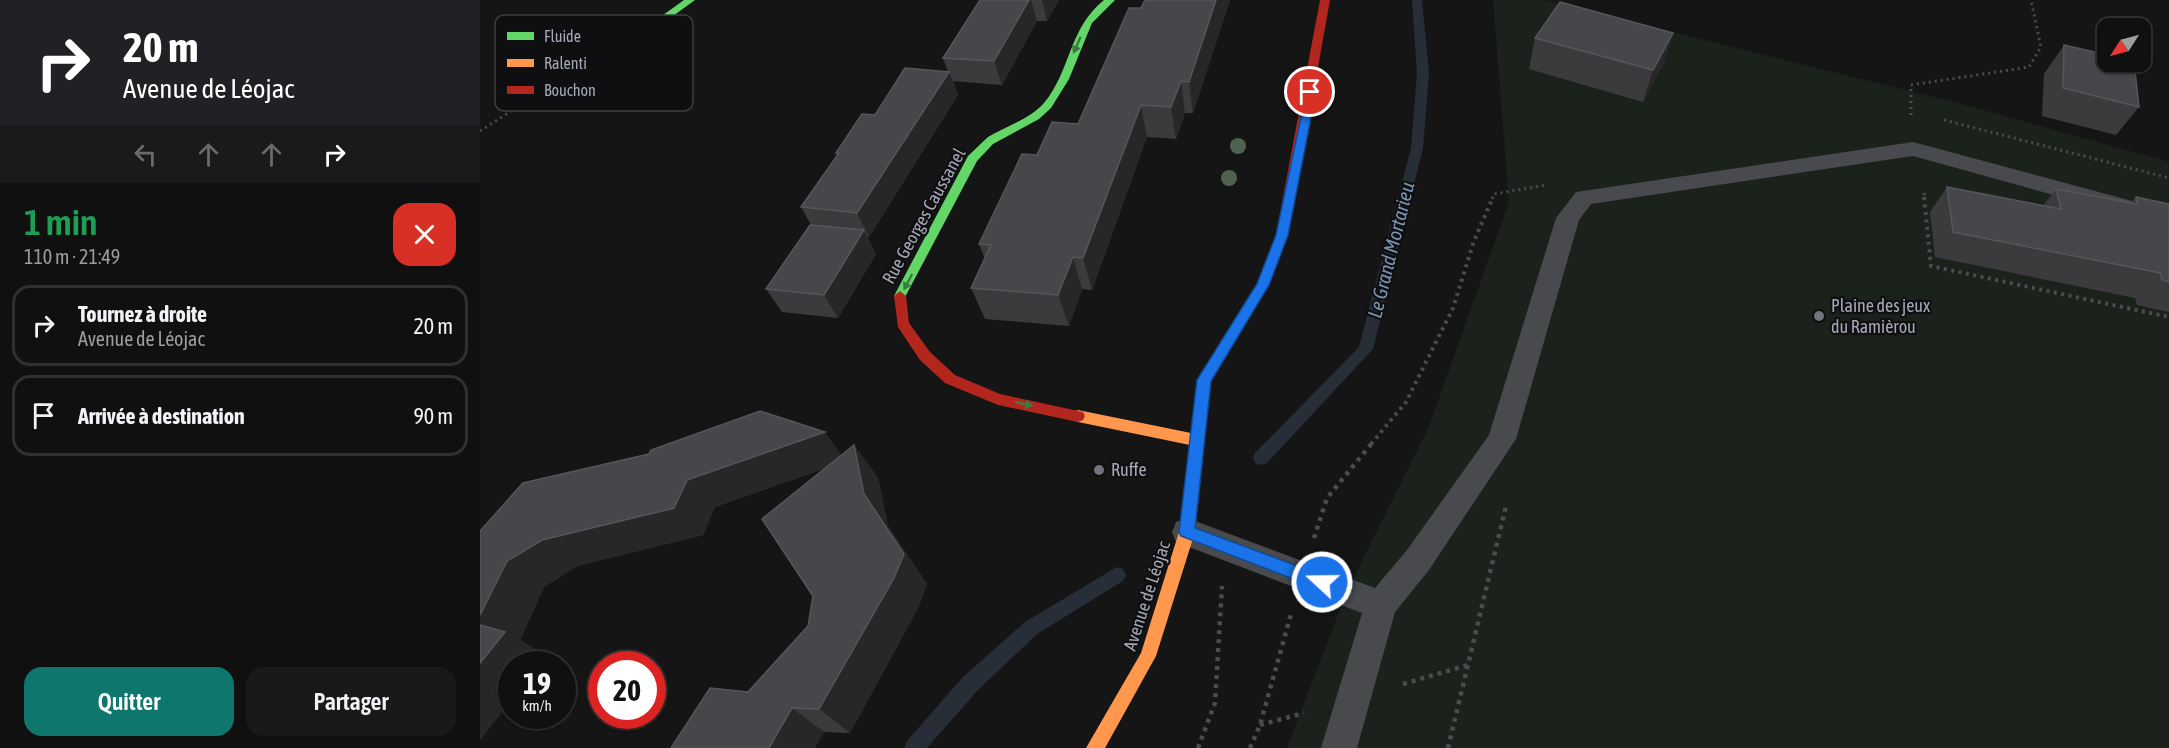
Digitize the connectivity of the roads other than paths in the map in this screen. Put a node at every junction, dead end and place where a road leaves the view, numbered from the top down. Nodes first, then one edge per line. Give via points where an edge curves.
1 (690, 0) edge
2 (1110, 0) edge
3 (1325, 0) edge
4 (669, 15) edge
5 (2169, 219) edge
6 (1196, 440) junction
7 (1187, 532) junction
8 (1381, 605) junction
9 (1095, 748) edge
10 (1339, 748) edge

1 - 4 street
2 -> 6 street, Rue Georges Caussanel via 1097,6 1088,19 1053,100 1037,116 991,140 972,159 899,299 903,324 925,356 950,379 998,399
3 - 6 street, Avenue de Léojac via 1282,235 1263,285 1204,380
5 - 8 lane via 1913,149 1584,197 1568,218 1502,439 1418,560
6 - 7 street, Avenue de Léojac
7 - 8 lane
7 - 9 street, Avenue de Léojac via 1148,656
8 - 10 lane

